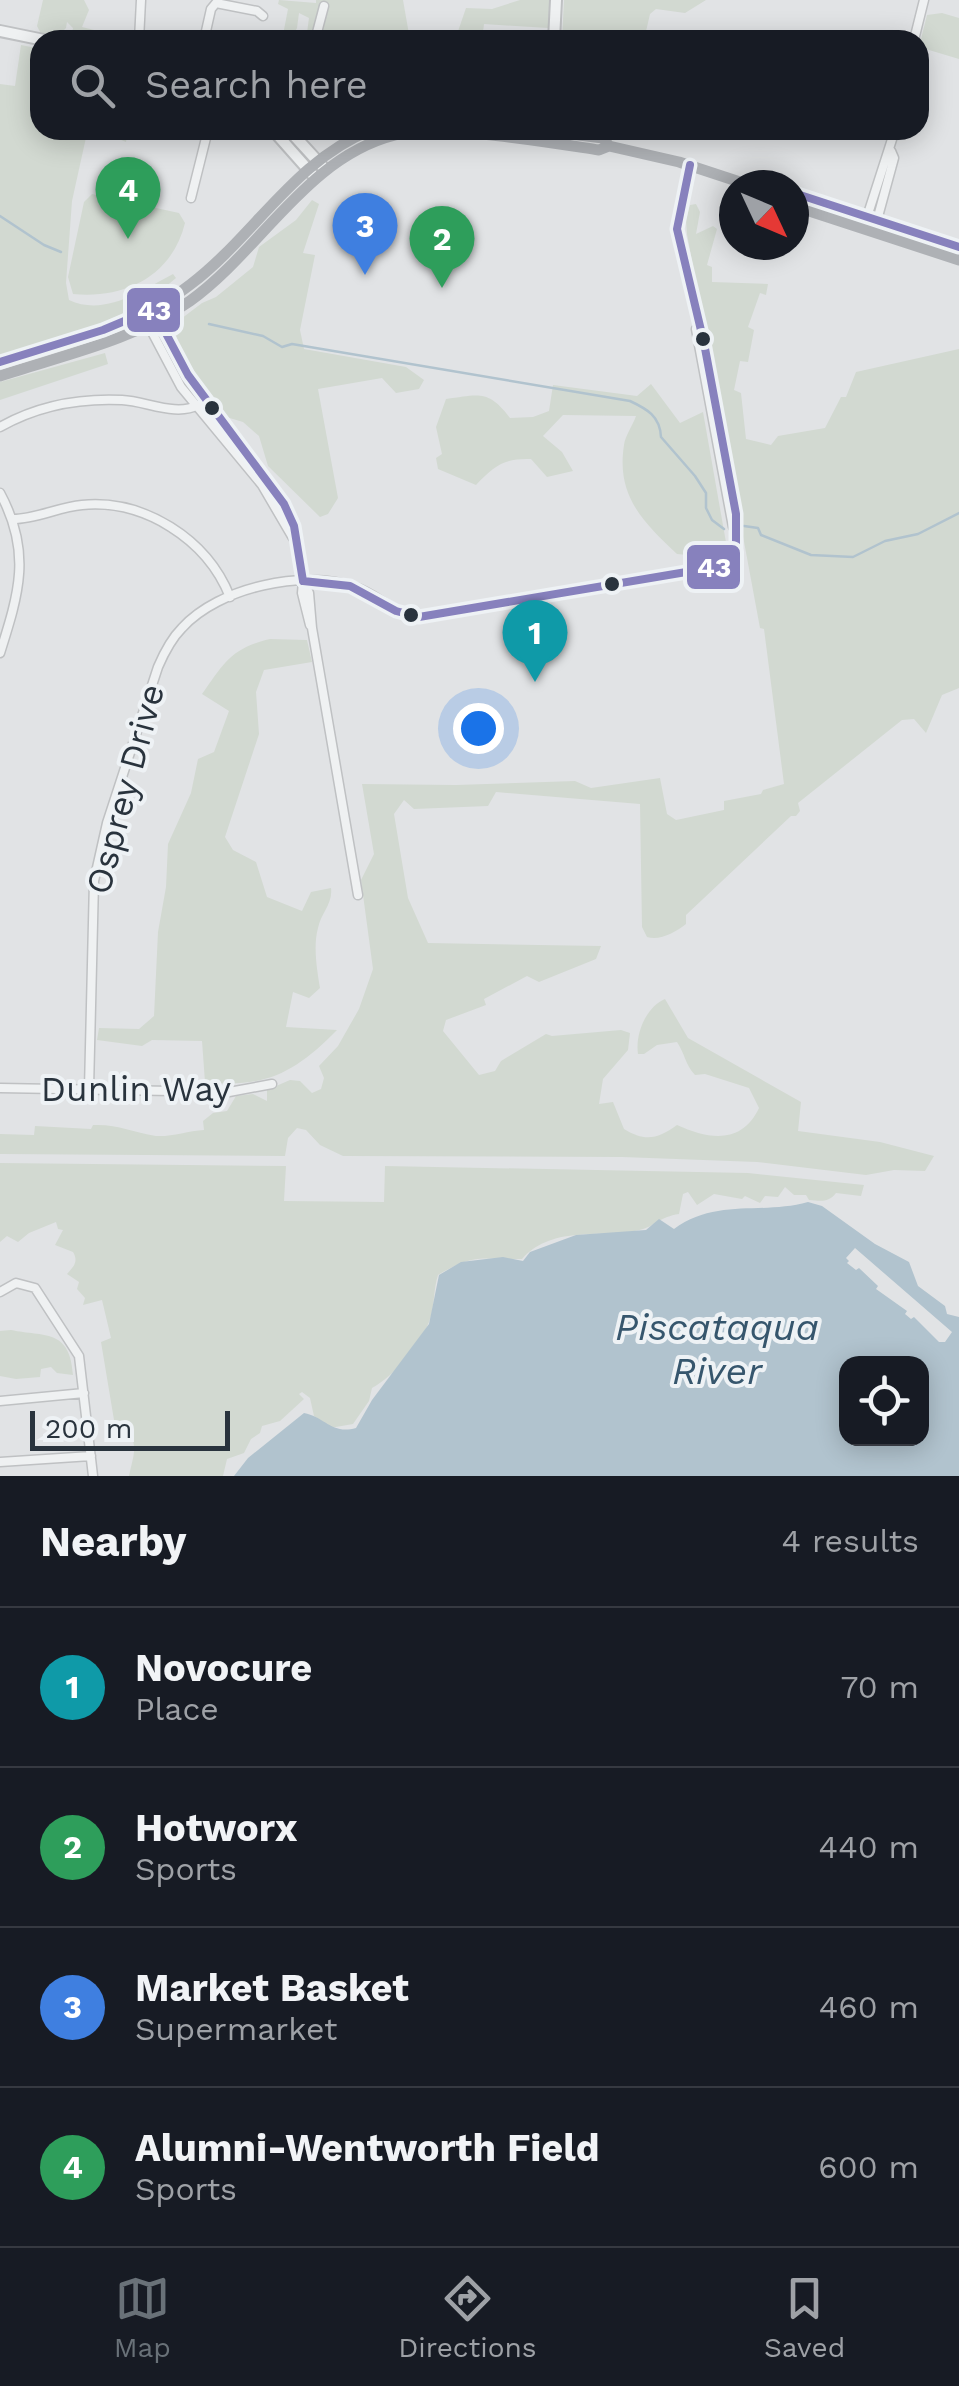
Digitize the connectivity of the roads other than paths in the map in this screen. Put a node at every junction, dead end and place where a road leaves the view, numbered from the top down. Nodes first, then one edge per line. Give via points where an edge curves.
1 (141, 0) edge
2 (556, 0) edge
3 (924, 0) edge
4 (324, 6) dead end
5 (263, 16) dead end
6 (140, 30) edge
7 (206, 30) edge
8 (318, 30) edge
9 (554, 30) edge
10 (916, 30) edge
11 (0, 31) edge
12 (30, 37) edge
13 (206, 140) edge
14 (284, 140) edge
15 (296, 140) edge
16 (349, 140) edge
17 (383, 140) edge
18 (498, 140) edge
19 (604, 140) edge
20 (893, 140) edge
21 (609, 146) junction
22 (690, 165) junction
23 (317, 170) junction
24 (719, 175) edge
25 (191, 198) dead end
26 (809, 198) edge
27 (809, 210) edge
28 (870, 224) junction
29 (959, 246) edge
30 (959, 260) edge
31 (151, 318) junction
32 (0, 362) edge
33 (0, 376) edge
34 (205, 400) junction
35 (196, 406) junction
36 (0, 427) edge
37 (0, 493) edge
38 (13, 519) junction
39 (295, 542) junction
40 (303, 581) junction
41 (230, 597) junction
42 (0, 653) edge
43 (358, 894) dead end
44 (272, 1084) dead end
45 (0, 1088) edge
46 (89, 1089) junction
47 (0, 1292) edge
48 (84, 1393) junction
49 (0, 1401) edge
50 (91, 1456) junction
51 (0, 1462) edge
52 (94, 1476) edge

1 - 6 street
2 - 9 street
3 - 10 street
4 - 8 street
5 - 7 street via 216,3
11 - 12 street
13 - 25 street
14 - 23 street
15 - 23 street
16 - 23 main road
17 - 23 main road
18 - 21 main road
19 - 21 main road
20 - 28 street via 894,158
21 - 22 main road
22 - 24 main road
22 - 40 street, Osprey Drive via 677,230 736,514 732,557 716,567 425,616 396,612 350,586
23 - 31 main road via 212,283
26 - 28 main road
27 - 28 main road
28 - 29 main road
28 - 30 main road
31 - 32 main road
31 - 33 main road
31 - 34 street
31 - 35 street via 169,367
34 - 35 street
34 - 39 street via 274,486
35 - 36 street via 177,410 85,400
35 - 39 street via 262,485
37 - 38 street
38 - 41 street via 92,504 146,514 203,553
38 - 42 street via 20,577
39 - 40 street
40 - 41 street, Osprey Drive
40 - 43 street
41 - 46 street, Osprey Drive via 189,621 163,655 108,823 92,901
44 - 46 street, Dunlin Way via 229,1092
45 - 46 street, Dunlin Way
47 - 48 street via 16,1284 34,1288 76,1351
48 - 49 street
48 - 50 street
50 - 51 street
50 - 52 street

